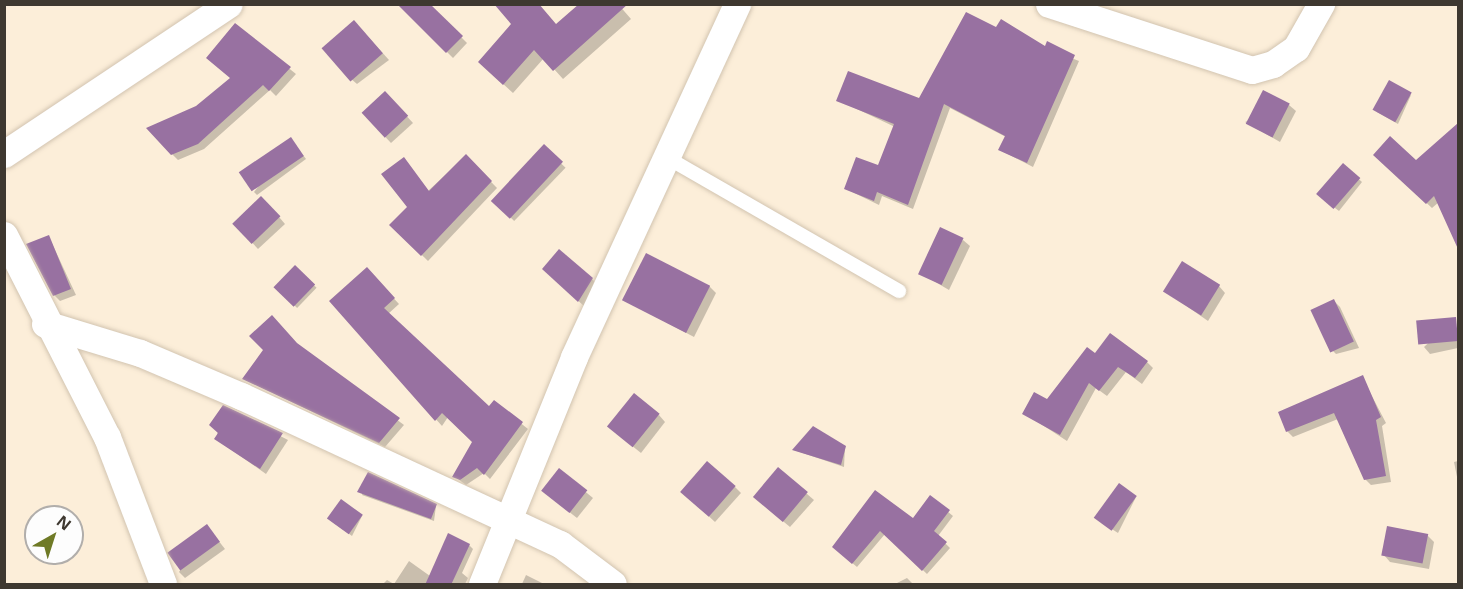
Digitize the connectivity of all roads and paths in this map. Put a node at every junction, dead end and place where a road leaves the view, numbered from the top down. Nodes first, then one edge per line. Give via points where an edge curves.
1 (229, 4) edge
2 (737, 4) edge
3 (1049, 4) edge
4 (1321, 4) edge
5 (4, 154) edge
6 (666, 157) junction
7 (4, 235) edge
8 (899, 291) dead end
9 (45, 324) junction
10 (508, 522) junction
11 (162, 585) edge
12 (482, 585) edge
13 (613, 585) edge

1 - 5 street
2 - 6 street
3 - 4 street via 1252,70 1273,64 1296,48
6 - 8 lane
6 - 10 street via 574,357
7 - 9 street
9 - 10 street via 140,352
9 - 11 street via 106,437
10 - 12 street
10 - 13 street via 560,544

